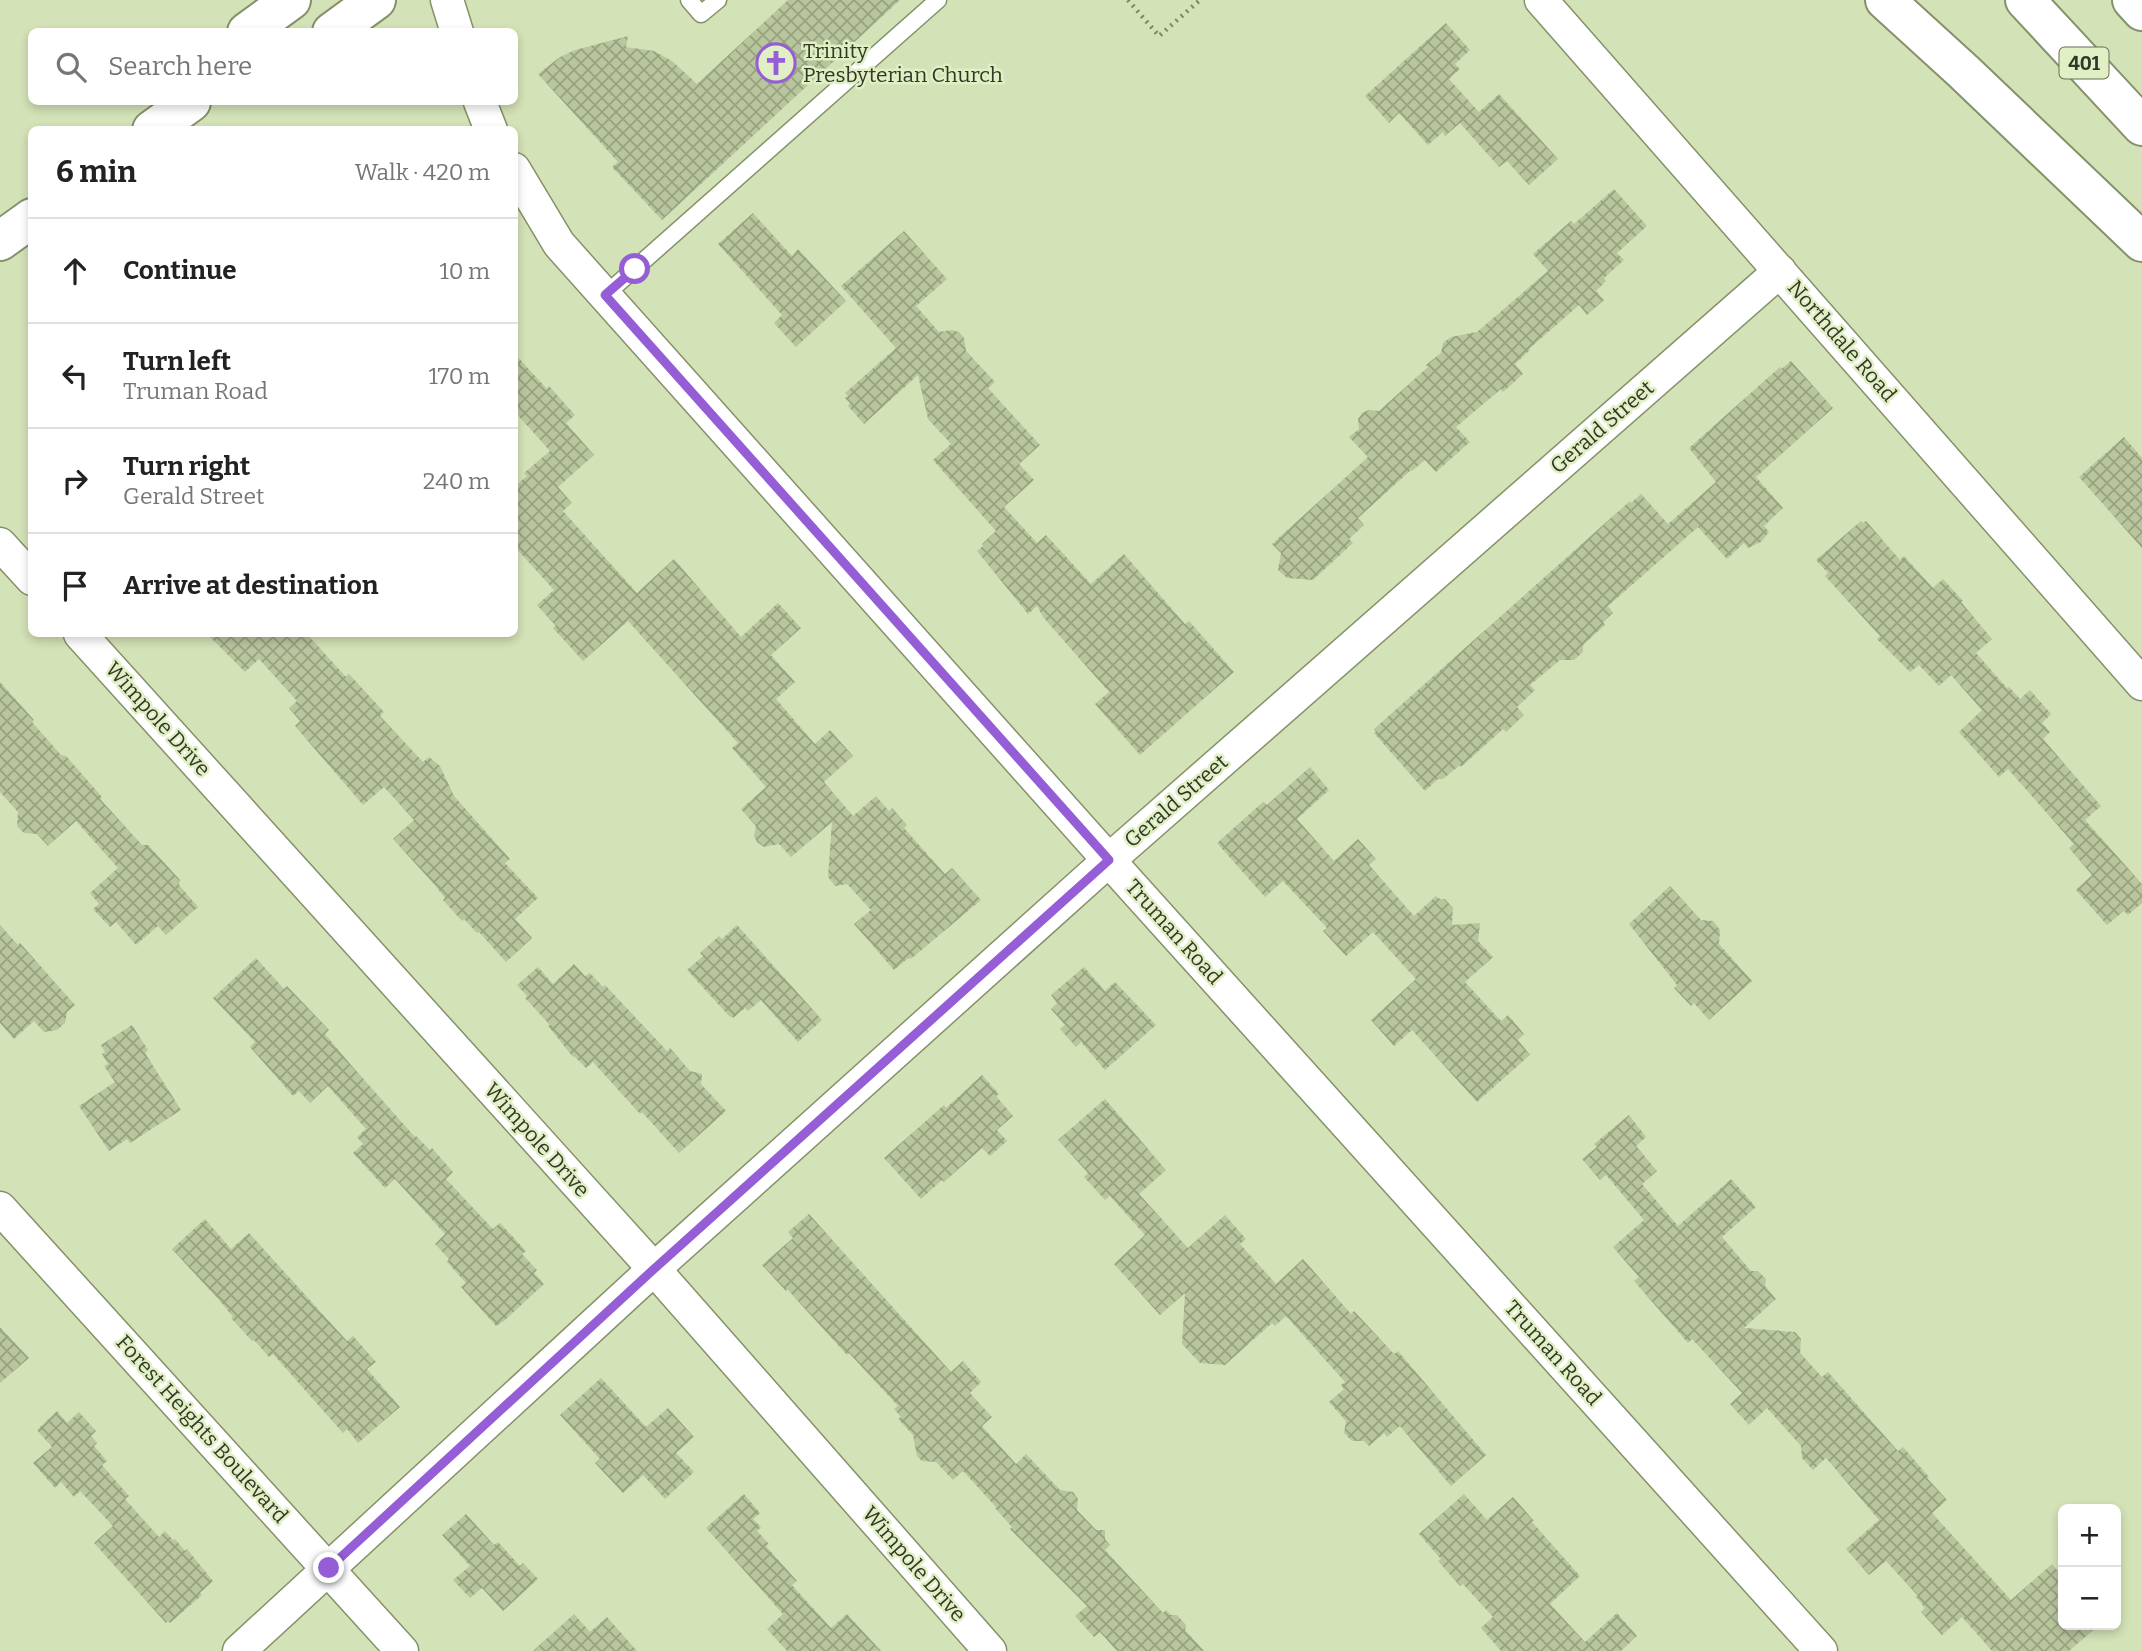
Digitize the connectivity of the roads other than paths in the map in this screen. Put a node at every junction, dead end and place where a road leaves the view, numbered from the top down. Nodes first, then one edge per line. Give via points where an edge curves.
1 (291, 0) edge
2 (376, 0) edge
3 (447, 0) edge
4 (689, 0) edge
5 (718, 0) edge
6 (1541, 0) edge
7 (1885, 0) edge
8 (2025, 0) edge
9 (2132, 0) edge
10 (932, 2) edge
11 (2142, 11) edge
12 (252, 28) edge
13 (338, 28) edge
14 (456, 28) edge
15 (187, 105) edge
16 (481, 105) edge
17 (158, 126) edge
18 (489, 126) edge
19 (2142, 126) edge
20 (518, 176) edge
21 (28, 221) edge
22 (0, 241) edge
23 (2142, 242) edge
24 (1780, 271) junction
25 (605, 295) junction
26 (0, 544) edge
27 (28, 575) edge
28 (83, 637) edge
29 (2142, 684) edge
30 (1109, 860) junction
31 (0, 1208) edge
32 (654, 1269) junction
33 (329, 1568) junction
34 (239, 1651) edge
35 (402, 1651) edge
36 (990, 1651) edge
37 (1821, 1651) edge

1 - 12 main road
2 - 13 main road
3 - 14 street
4 - 5 lane via 701,14
6 - 24 street, Northdale Road
7 - 23 main road
8 - 19 main road, 401
9 - 11 main road
10 - 25 lane
15 - 17 main road
16 - 18 street
20 - 25 street, Truman Road via 559,244
21 - 22 main road
24 - 29 street, Northdale Road
24 - 30 street, Gerald Street
25 - 30 street, Truman Road
26 - 27 street
28 - 32 street, Wimpole Drive
30 - 32 street, Gerald Street
30 - 37 street, Truman Road
31 - 33 street, Forest Heights Boulevard
32 - 33 street, Gerald Street
32 - 36 street, Wimpole Drive
33 - 34 street, Gerald Street
33 - 35 street, Forest Heights Boulevard

